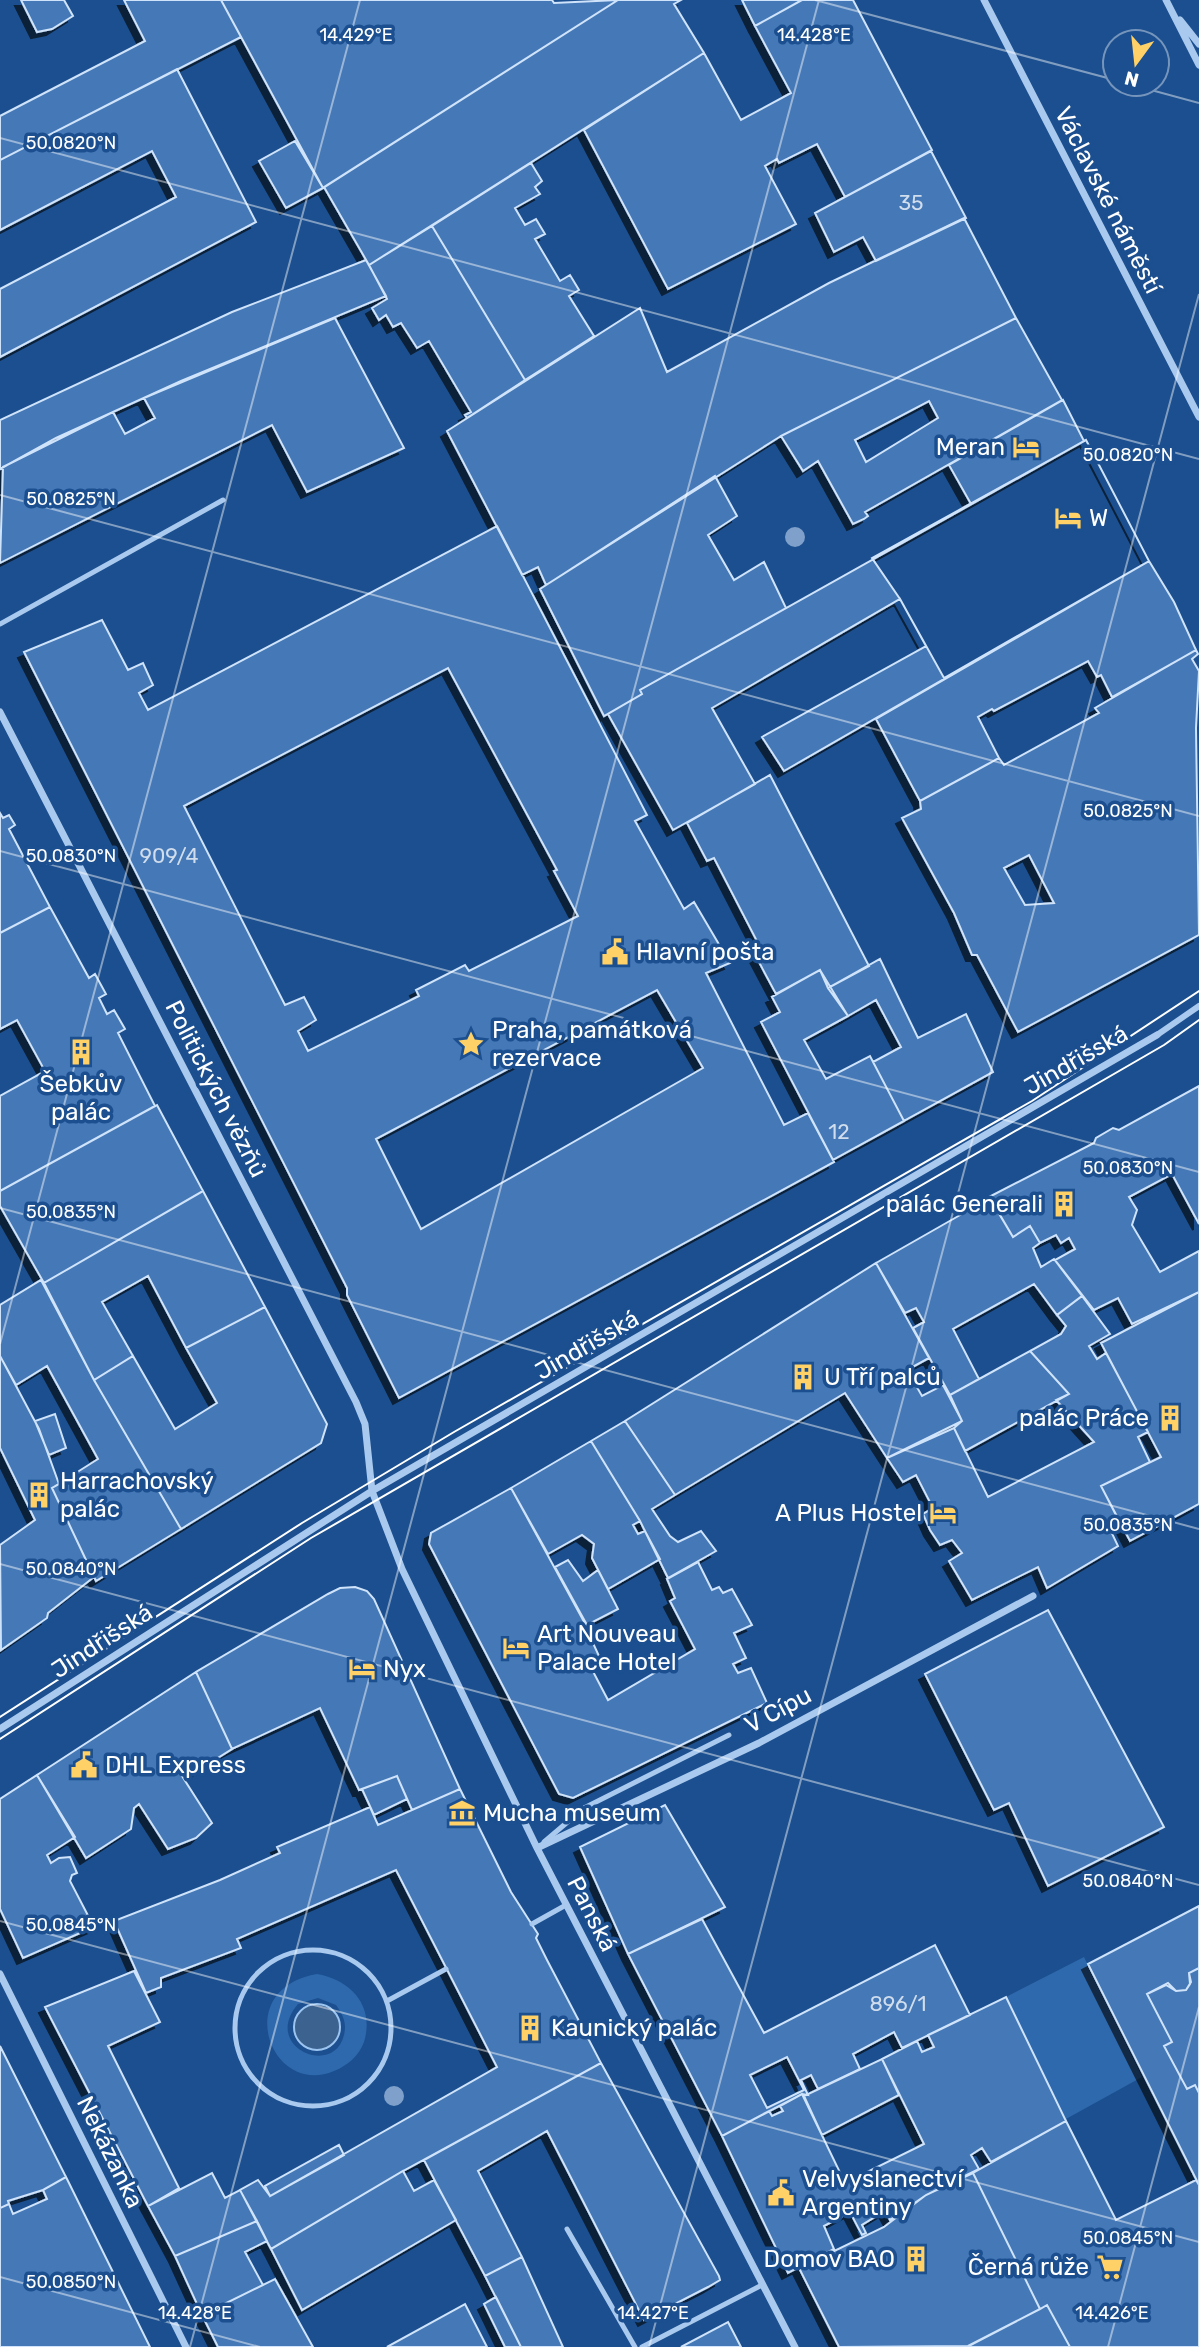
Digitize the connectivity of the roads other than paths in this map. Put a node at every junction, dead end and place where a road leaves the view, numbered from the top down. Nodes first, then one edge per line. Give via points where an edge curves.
1 (984, 0) edge
2 (1166, 0) edge
3 (1199, 44) edge
4 (1199, 65) edge
5 (1199, 417) edge
6 (223, 500) dead end
7 (0, 624) edge
8 (0, 712) edge
9 (1199, 1006) edge
10 (1157, 1035) joint
11 (372, 1491) junction
12 (1033, 1596) dead end
13 (0, 1729) edge
14 (729, 1735) dead end
15 (537, 1849) junction
16 (566, 1906) junction
17 (532, 1924) dead end
18 (446, 1969) dead end
19 (0, 1974) edge
20 (387, 2001) junction
21 (567, 2230) dead end
22 (762, 2286) junction
23 (186, 2347) edge
24 (635, 2347) edge
25 (642, 2347) edge
26 (794, 2347) edge

1 - 5 street, Václavské náměstí
2 - 3 street
2 - 4 street
6 - 7 lane
8 - 11 street, Politických vězňů via 356,1402 365,1424
9 - 10 street, Jindřišská
10 - 11 street, Jindřišská
11 - 13 street, Jindřišská
11 - 15 street, Panská via 389,1542
12 - 15 street, V Cípu via 759,1743
14 - 15 lane via 584,1808
15 - 16 street, Panská
16 - 17 lane
16 - 22 street, Panská
18 - 20 lane
19 - 23 street, Nekázanka
20 - 20 lane via 373,1977 352,1960 327,1951 300,1950 274,1959 253,1976 239,1999 233,2026 237,2053 250,2076 268,2093 290,2104 315,2107 340,2102 379,2072 389,2049 392,2025
21 - 24 lane
22 - 25 lane
22 - 26 street, Panská

